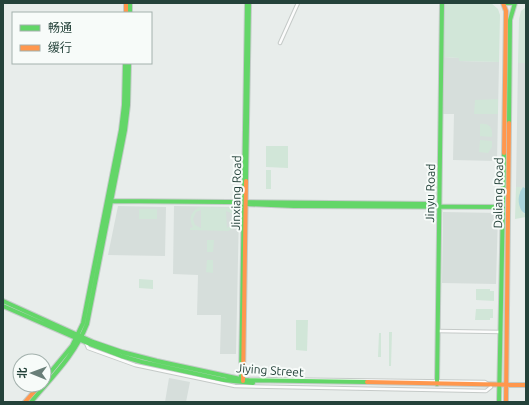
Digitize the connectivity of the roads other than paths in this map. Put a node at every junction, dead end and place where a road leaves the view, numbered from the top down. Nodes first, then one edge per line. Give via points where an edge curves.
1 (248, 3) edge
2 (298, 3) edge
3 (442, 3) edge
4 (504, 3) edge
5 (514, 3) edge
6 (280, 43) dead end
7 (125, 64) edge
8 (129, 64) edge
9 (112, 201) junction
10 (244, 203) junction
11 (440, 206) junction
12 (503, 207) junction
13 (3, 301) edge
14 (3, 306) edge
15 (438, 331) junction
16 (500, 332) junction
17 (80, 338) junction
18 (86, 343) junction
19 (52, 371) edge
20 (242, 381) junction
21 (437, 382) junction
22 (491, 386) junction
23 (500, 386) junction
24 (506, 386) junction
25 (526, 386) edge
26 (33, 393) edge
27 (25, 402) edge
28 (31, 402) edge
29 (499, 402) edge
30 (506, 402) edge

1 - 10 street, Jinxiang Road
2 - 6 street
3 - 11 street, Jinyu Road
4 - 5 street
4 - 12 street, Daliang Road via 506,15
5 - 24 street, Daliang Road via 510,20
7 - 17 street via 121,130
8 - 9 street via 127,114
9 - 10 street
9 - 17 street via 88,319
10 - 11 street
10 - 20 street, Jinxiang Road
11 - 12 street
11 - 15 street, Jinyu Road
12 - 16 street, Daliang Road
13 - 17 street, Jiying Street
14 - 17 street, Jiying Street
15 - 16 street
15 - 21 street, Jinyu Road
16 - 23 street, Daliang Road
17 - 18 street, Jiying Street
17 - 19 street
17 - 20 street, Jiying Street via 135,356
17 - 28 street via 72,354
18 - 20 street, Jiying Street via 134,360 224,380
18 - 22 street via 88,348 134,365 235,386 486,391
20 - 21 street, Jiying Street
20 - 22 street, Jiying Street
21 - 22 street, Jiying Street
22 - 23 street, Jiying Street
23 - 24 street, Jiying Street
23 - 29 street, Daliang Road
24 - 25 street, Jiying Street
24 - 30 street, Daliang Road
26 - 27 street

